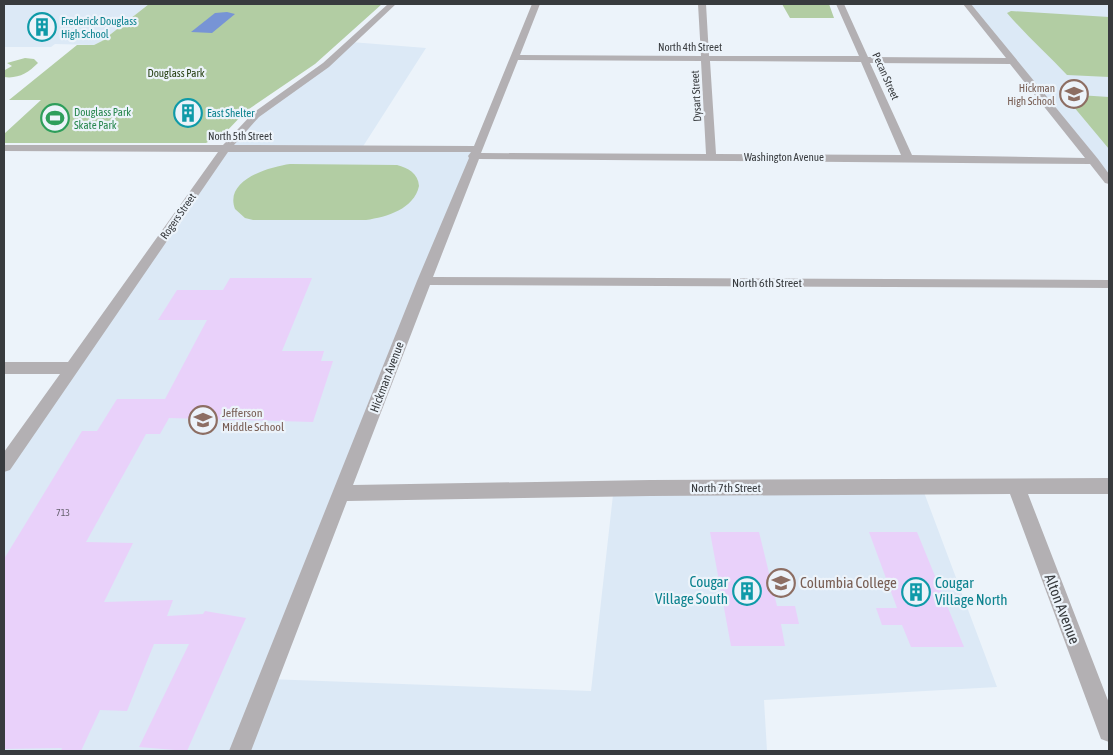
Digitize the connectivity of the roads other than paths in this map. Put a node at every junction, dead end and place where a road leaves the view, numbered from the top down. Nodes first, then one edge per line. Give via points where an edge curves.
1 (392, 4) edge
2 (536, 4) edge
3 (702, 4) edge
4 (840, 4) edge
5 (967, 4) edge
6 (514, 57) junction
7 (705, 59) junction
8 (865, 59) junction
9 (1014, 61) junction
10 (4, 148) edge
11 (225, 149) junction
12 (475, 152) junction
13 (711, 157) junction
14 (908, 158) junction
15 (1094, 161) junction
16 (1109, 181) edge
17 (424, 281) junction
18 (1109, 284) edge
19 (4, 368) edge
20 (72, 368) junction
21 (4, 465) edge
22 (1016, 486) junction
23 (1109, 486) edge
24 (343, 492) junction
25 (1109, 731) edge
26 (240, 751) edge

1 - 11 street, Rogers Street via 326,65 256,115
2 - 6 street, Hickman Avenue
3 - 7 street, Dysart Street
4 - 8 street, Pecan Street
5 - 9 street
6 - 7 street, North 4th Street
6 - 12 street, Hickman Avenue
7 - 8 street, North 4th Street
7 - 13 street, Dysart Street
8 - 9 street, North 4th Street
8 - 14 street, Pecan Street
9 - 15 street
10 - 11 street, North 5th Street
11 - 12 street, North 5th Street
11 - 20 street, Rogers Street
12 - 13 street, Washington Avenue
12 - 17 street, Hickman Avenue
13 - 14 street, Washington Avenue
14 - 15 street, Washington Avenue
15 - 16 street
17 - 18 street, North 6th Street
17 - 24 street, Hickman Avenue
19 - 20 street
20 - 21 street, Rogers Street
22 - 23 street, North 7th Street
22 - 24 street, North 7th Street
22 - 25 street, Alton Avenue
24 - 26 street, Hickman Avenue

